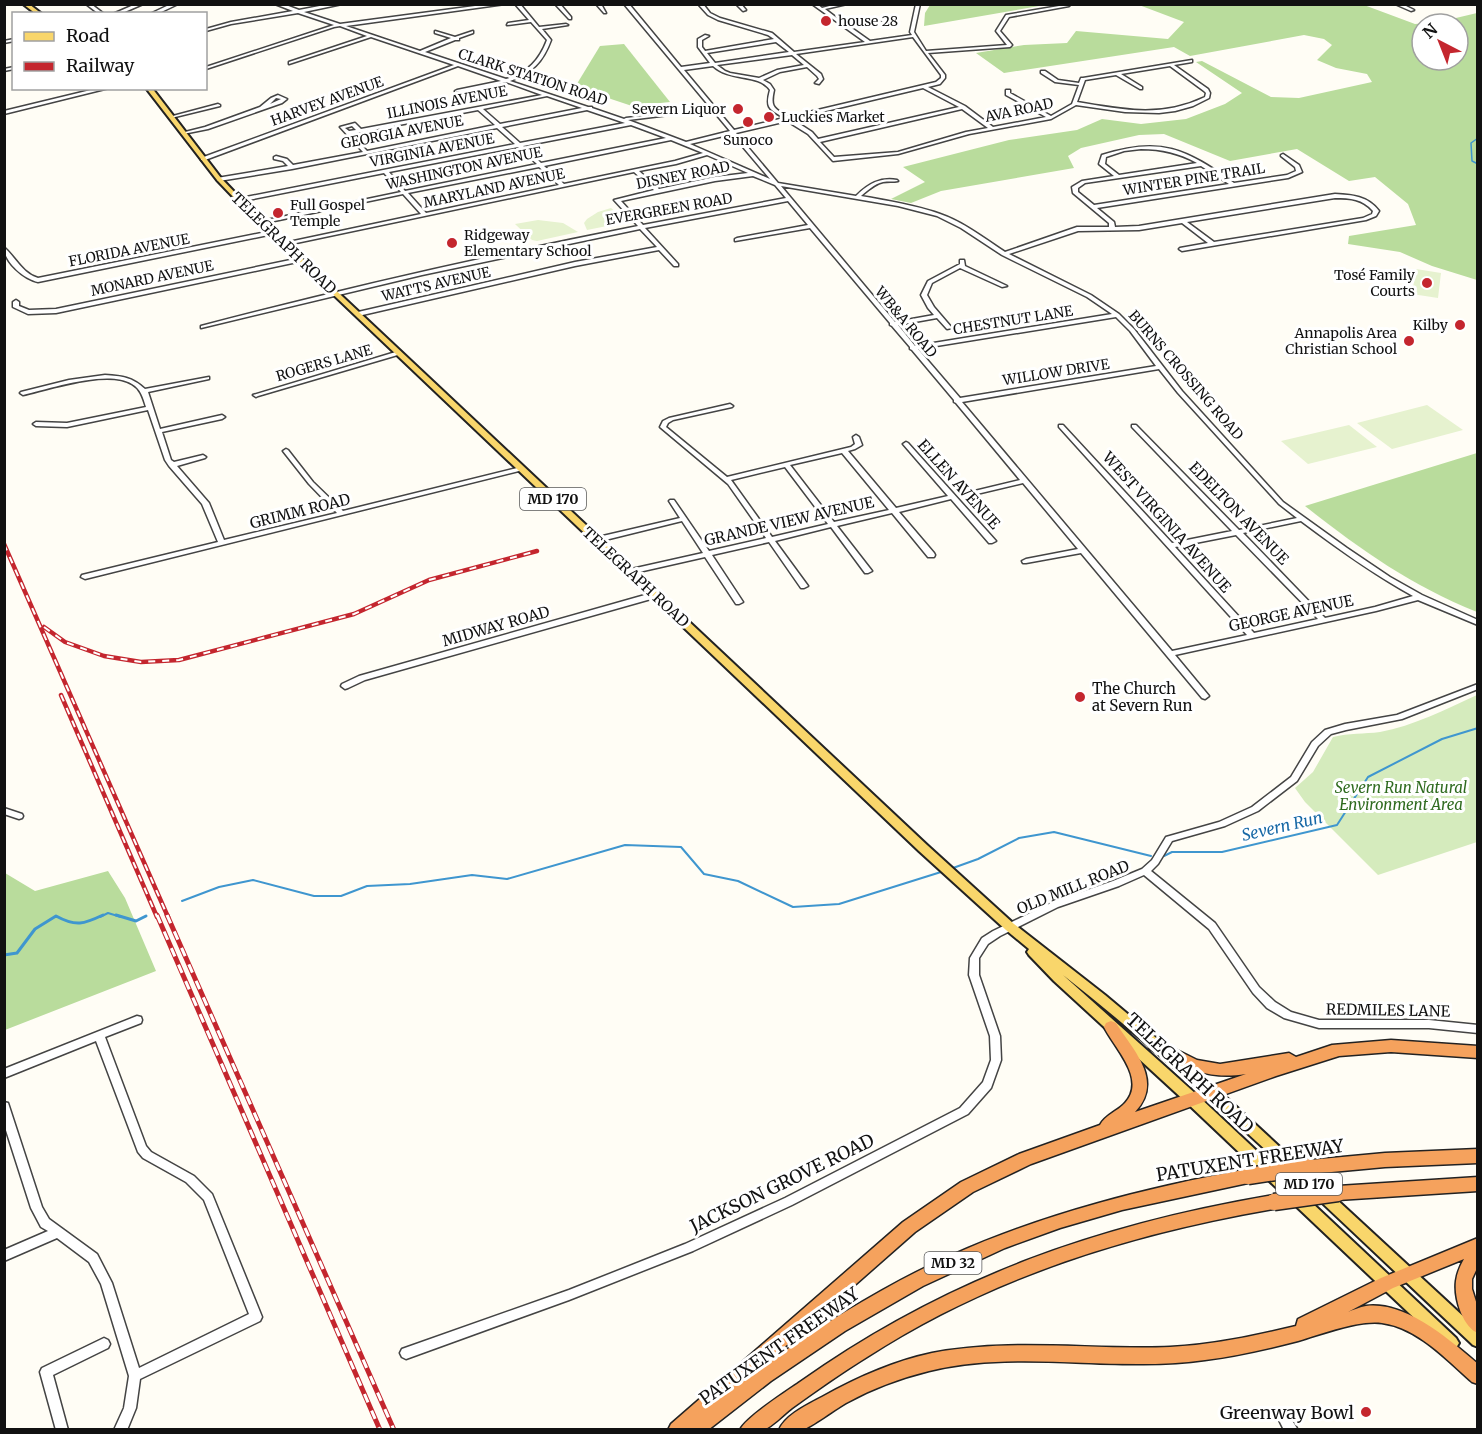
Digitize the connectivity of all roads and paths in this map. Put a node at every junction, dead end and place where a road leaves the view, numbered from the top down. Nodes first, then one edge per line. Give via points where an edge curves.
1 (88, 4) edge
2 (141, 4) edge
3 (176, 4) edge
4 (278, 4) edge
5 (340, 4) edge
6 (503, 4) edge
7 (517, 4) edge
8 (598, 4) edge
9 (626, 4) edge
10 (700, 4) edge
11 (738, 4) edge
12 (814, 4) edge
13 (845, 4) edge
14 (918, 4) edge
15 (1396, 4) edge
16 (103, 5) edge
17 (335, 5) edge
18 (559, 5) edge
19 (1069, 5) edge
20 (94, 8) junction
21 (479, 8) junction
22 (821, 9) junction
23 (744, 10) dead end
24 (1412, 10) dead end
25 (297, 11) junction
26 (99, 12) edge
27 (120, 12) edge
28 (157, 12) edge
29 (605, 12) dead end
30 (486, 15) dead end
31 (570, 18) dead end
32 (884, 19) dead end
33 (532, 21) junction
34 (842, 23) junction
35 (508, 24) dead end
36 (340, 25) junction
37 (566, 25) dead end
38 (539, 28) junction
39 (207, 30) edge
40 (437, 32) dead end
41 (471, 32) dead end
42 (371, 36) junction
43 (707, 36) dead end
44 (914, 36) junction
45 (457, 39) junction
46 (778, 40) junction
47 (869, 42) junction
48 (420, 52) junction
49 (704, 52) junction
50 (925, 52) junction
51 (791, 53) junction
52 (1190, 61) dead end
53 (291, 63) dead end
54 (1170, 64) junction
55 (459, 65) junction
56 (715, 65) junction
57 (807, 66) junction
58 (207, 68) edge
59 (680, 69) junction
60 (1043, 72) dead end
61 (1116, 73) junction
62 (506, 80) junction
63 (758, 80) junction
64 (817, 83) dead end
65 (1080, 84) junction
66 (925, 87) junction
67 (1140, 88) dead end
68 (99, 90) edge
69 (151, 90) edge
70 (457, 91) dead end
71 (1008, 91) dead end
72 (551, 95) junction
73 (1075, 103) junction
74 (218, 105) dead end
75 (963, 107) junction
76 (262, 108) dead end
77 (479, 108) junction
78 (590, 108) junction
79 (4, 113) edge
80 (677, 113) dead end
81 (171, 117) junction
82 (1052, 118) junction
83 (623, 120) junction
84 (787, 120) junction
85 (631, 123) junction
86 (498, 126) junction
87 (993, 129) junction
88 (183, 133) junction
89 (733, 133) junction
90 (673, 138) junction
91 (817, 141) junction
92 (687, 144) junction
93 (518, 146) junction
94 (365, 151) junction
95 (708, 153) junction
96 (1283, 155) dead end
97 (276, 158) dead end
98 (203, 159) junction
99 (1201, 164) junction
100 (540, 165) junction
101 (292, 167) junction
102 (636, 171) junction
103 (386, 172) junction
104 (754, 174) junction
105 (1117, 176) junction
106 (219, 179) junction
107 (895, 182) dead end
108 (776, 184) junction
109 (1234, 185) junction
110 (563, 186) junction
111 (660, 192) junction
112 (405, 193) junction
113 (858, 197) junction
114 (789, 199) junction
115 (238, 200) junction
116 (1093, 207) junction
117 (424, 215) junction
118 (1183, 221) junction
119 (260, 222) junction
120 (641, 226) junction
121 (811, 226) junction
122 (1112, 228) junction
123 (271, 233) junction
124 (737, 240) dead end
125 (1213, 244) junction
126 (284, 245) junction
127 (661, 248) junction
128 (4, 249) edge
129 (1182, 249) dead end
130 (1004, 254) junction
131 (300, 260) junction
132 (676, 265) dead end
133 (1004, 286) dead end
134 (334, 292) junction
135 (16, 302) dead end
136 (358, 314) junction
137 (1117, 315) junction
138 (938, 316) junction
139 (892, 324) junction
140 (203, 327) dead end
141 (949, 328) dead end
142 (912, 348) junction
143 (399, 353) junction
144 (1160, 367) junction
145 (207, 378) dead end
146 (144, 391) junction
147 (23, 393) dead end
148 (256, 395) dead end
149 (956, 401) junction
150 (730, 406) dead end
151 (150, 408) junction
152 (222, 417) dead end
153 (36, 424) dead end
154 (1061, 426) dead end
155 (1134, 426) dead end
156 (159, 430) junction
157 (856, 437) dead end
158 (906, 444) dead end
159 (843, 450) junction
160 (285, 451) dead end
161 (203, 457) dead end
162 (171, 465) junction
163 (786, 465) junction
164 (521, 469) junction
165 (726, 479) junction
166 (1023, 481) junction
167 (964, 495) dead end
168 (953, 497) junction
169 (672, 501) dead end
170 (894, 511) junction
171 (342, 514) junction
172 (684, 519) junction
173 (1302, 519) junction
174 (833, 525) junction
175 (1238, 532) junction
176 (770, 539) junction
177 (597, 540) junction
178 (992, 541) dead end
179 (222, 544) junction
180 (1170, 546) junction
181 (1081, 551) junction
182 (707, 554) junction
183 (931, 555) dead end
184 (1026, 561) dead end
185 (868, 571) dead end
186 (630, 572) junction
187 (84, 577) dead end
188 (804, 586) dead end
189 (655, 595) junction
190 (1419, 597) junction
191 (739, 602) dead end
192 (1323, 620) junction
193 (1478, 623) edge
194 (1252, 636) junction
195 (1169, 654) junction
196 (345, 686) dead end
197 (1478, 686) edge
198 (1204, 696) dead end
199 (4, 811) edge
200 (19, 816) dead end
201 (1145, 871) junction
202 (1010, 927) junction
203 (137, 1020) dead end
204 (1111, 1027) junction
205 (1478, 1029) edge
206 (99, 1036) junction
207 (1155, 1045) junction
208 (1340, 1050) junction
209 (1478, 1052) edge
210 (4, 1074) edge
211 (1212, 1093) junction
212 (1192, 1100) junction
213 (4, 1106) edge
214 (1092, 1135) junction
215 (1478, 1156) edge
216 (1478, 1184) edge
217 (56, 1233) junction
218 (1478, 1245) edge
219 (1478, 1253) edge
220 (4, 1256) edge
221 (1407, 1274) junction
222 (1387, 1283) junction
223 (1478, 1325) edge
224 (1269, 1339) junction
225 (1478, 1340) edge
226 (104, 1344) dead end
227 (405, 1353) dead end
228 (1478, 1368) edge
229 (135, 1376) junction
230 (1478, 1376) edge
231 (1284, 1418) dead end
232 (62, 1430) edge
233 (120, 1430) edge
234 (677, 1430) edge
235 (693, 1430) edge
236 (749, 1430) edge
237 (788, 1430) edge
238 (1292, 1430) edge

1 - 20 street
2 - 27 street
3 - 28 street
4 - 25 street, CLARK STATION ROAD
5 - 17 street
6 - 21 street
7 - 33 street
8 - 29 street
9 - 59 street, WB&A ROAD
10 - 46 street via 715,18 763,30
11 - 23 street
12 - 22 street
13 - 22 street
14 - 44 street via 912,25
15 - 24 street
16 - 20 street
17 - 25 street
18 - 31 street
19 - 50 street via 1007,16 998,30 1010,44 1006,47
20 - 26 street
21 - 30 street
21 - 36 street
22 - 34 street
25 - 36 street, CLARK STATION ROAD
25 - 39 street
32 - 34 street
33 - 35 street
33 - 38 street
34 - 47 street
36 - 42 street, CLARK STATION ROAD
36 - 58 street
37 - 38 street
38 - 62 street via 549,43 538,63
40 - 45 street
41 - 45 street
42 - 48 street, CLARK STATION ROAD
42 - 53 street
43 - 49 street via 699,42
44 - 47 street
44 - 50 street
45 - 48 street
46 - 49 street
46 - 51 street
47 - 51 street
48 - 55 street, CLARK STATION ROAD
49 - 56 street
50 - 66 street via 943,76 938,83
51 - 56 street
51 - 57 street
52 - 54 street
54 - 61 street
54 - 73 street via 1206,90 1207,98 1150,114
55 - 62 street, CLARK STATION ROAD
55 - 98 street, HARVEY AVENUE
56 - 59 street
56 - 63 street via 727,73
57 - 63 street
57 - 64 street via 820,77
59 - 89 street, WB&A ROAD
60 - 65 street via 1057,81
61 - 65 street via 1088,78
61 - 67 street
62 - 70 street
62 - 72 street, CLARK STATION ROAD
63 - 84 street via 770,86 771,107
65 - 73 street, AVA ROAD
66 - 75 street
66 - 84 street
68 - 79 street
69 - 81 main road, TELEGRAPH ROAD / MD 170
71 - 82 street
72 - 77 street, ILLINOIS AVENUE
72 - 78 street, CLARK STATION ROAD
73 - 82 street, AVA ROAD
74 - 81 street
75 - 87 street
75 - 91 street
76 - 88 street
77 - 86 street
77 - 94 street, ILLINOIS AVENUE via 360,130 353,124 342,127
78 - 83 street, CLARK STATION ROAD
78 - 86 street, GEORGIA AVENUE
80 - 83 street
81 - 88 main road, TELEGRAPH ROAD / MD 170
82 - 87 street, AVA ROAD
83 - 85 street, CLARK STATION ROAD
84 - 89 street
84 - 91 street
85 - 90 street, CLARK STATION ROAD
85 - 93 street, VIRGINIA AVENUE
86 - 93 street
86 - 94 street, GEORGIA AVENUE
87 - 91 street, AVA ROAD via 898,153 833,159
88 - 98 main road, TELEGRAPH ROAD / MD 170
89 - 92 street
89 - 108 street, WB&A ROAD
90 - 92 street, CLARK STATION ROAD
90 - 100 street, WASHINGTON AVENUE
92 - 95 street, CLARK STATION ROAD
93 - 100 street
93 - 103 street, VIRGINIA AVENUE
94 - 101 street, GEORGIA AVENUE
95 - 102 street, MARYLAND AVENUE
95 - 104 street, CLARK STATION ROAD
96 - 109 street, WINTER PINE TRAIL via 1299,172
97 - 101 street
98 - 106 main road, TELEGRAPH ROAD / MD 170
99 - 105 street
99 - 105 street via 1164,148 1142,146 1102,159 1102,164
99 - 109 street
100 - 110 street
100 - 112 street, WASHINGTON AVENUE
101 - 106 street, GEORGIA AVENUE
102 - 110 street, MARYLAND AVENUE
102 - 111 street
103 - 112 street
103 - 115 street, VIRGINIA AVENUE
104 - 108 street, CLARK STATION ROAD
104 - 111 street, DISNEY ROAD
105 - 116 street via 1075,187 1075,192
106 - 115 main road, TELEGRAPH ROAD / MD 170
107 - 113 street via 881,181
108 - 113 street, BURNS CROSSING ROAD
108 - 114 street, WB&A ROAD
109 - 116 street, WINTER PINE TRAIL
110 - 117 street, MARYLAND AVENUE
111 - 120 street, DISNEY ROAD via 617,200
112 - 117 street
112 - 119 street, WASHINGTON AVENUE
113 - 130 street, BURNS CROSSING ROAD via 939,215
114 - 120 street, EVERGREEN ROAD
114 - 121 street, WB&A ROAD
115 - 119 main road, TELEGRAPH ROAD / MD 170
116 - 122 street via 1112,223
117 - 126 street, MARYLAND AVENUE
118 - 122 street
118 - 125 street
118 - 125 street via 1335,196 1362,200 1376,211 1364,219
119 - 123 main road, TELEGRAPH ROAD / MD 170
120 - 127 street
120 - 134 street, EVERGREEN ROAD
121 - 124 street
121 - 139 street, WB&A ROAD
122 - 130 street via 1071,230
123 - 126 main road, TELEGRAPH ROAD / MD 170
123 - 128 street, FLORIDA AVENUE via 38,280 30,279
125 - 129 street
126 - 131 main road, TELEGRAPH ROAD / MD 170
127 - 132 street
127 - 136 street, WATTS AVENUE
130 - 137 street, BURNS CROSSING ROAD via 1079,291
131 - 134 main road, TELEGRAPH ROAD / MD 170
131 - 135 street, MONARD AVENUE via 56,311 22,310
133 - 138 street via 961,264 926,287 926,302
134 - 136 main road, TELEGRAPH ROAD / MD 170
134 - 140 street, EVERGREEN ROAD
136 - 143 main road, TELEGRAPH ROAD / MD 170
137 - 142 street, CHESTNUT LANE
137 - 144 street, BURNS CROSSING ROAD
138 - 139 street
138 - 141 street
139 - 142 street, WB&A ROAD
142 - 149 street, WB&A ROAD
143 - 148 street, ROGERS LANE
143 - 164 main road, TELEGRAPH ROAD / MD 170
144 - 149 street, WILLOW DRIVE
144 - 173 street, BURNS CROSSING ROAD via 1266,489
145 - 146 street
146 - 147 street via 132,380 104,377
146 - 151 street
149 - 166 street, WB&A ROAD
150 - 165 street via 671,419 663,425
151 - 153 street via 67,425
151 - 156 street
152 - 156 street
154 - 180 street, WEST VIRGINIA AVENUE
155 - 175 street, EDELTON AVENUE
156 - 162 street
157 - 159 street via 859,446
158 - 168 street, ELLEN AVENUE
159 - 163 street
159 - 170 street
160 - 171 street
161 - 162 street
162 - 179 street via 205,503
163 - 165 street
163 - 174 street
164 - 171 street, GRIMM ROAD
164 - 177 main road, TELEGRAPH ROAD / MD 170
165 - 176 street
166 - 167 street
166 - 181 street, WB&A ROAD
168 - 170 street, GRANDE VIEW AVENUE
168 - 178 street, ELLEN AVENUE
169 - 172 street
170 - 174 street, GRANDE VIEW AVENUE
170 - 183 street
171 - 179 street, GRIMM ROAD
172 - 177 street
172 - 182 street
173 - 175 street
173 - 190 street, BURNS CROSSING ROAD
174 - 176 street, GRANDE VIEW AVENUE
174 - 185 street
175 - 180 street
175 - 192 street, EDELTON AVENUE
176 - 182 street, GRANDE VIEW AVENUE
176 - 188 street
177 - 186 main road, TELEGRAPH ROAD / MD 170
179 - 187 street, GRIMM ROAD
180 - 194 street, WEST VIRGINIA AVENUE
181 - 184 street
181 - 195 street, WB&A ROAD
182 - 186 street, GRANDE VIEW AVENUE
182 - 191 street
186 - 189 main road, TELEGRAPH ROAD / MD 170
189 - 196 street, MIDWAY ROAD
189 - 202 main road, TELEGRAPH ROAD / MD 170
190 - 192 street, GEORGE AVENUE
190 - 193 street, BURNS CROSSING ROAD
192 - 194 street, GEORGE AVENUE
194 - 195 street, GEORGE AVENUE
195 - 198 street
197 - 201 street, OLD MILL ROAD via 1400,717 1345,727 1322,736 1294,778 1274,796 1240,817 1168,840
199 - 200 street
201 - 202 street, OLD MILL ROAD
201 - 205 street, REDMILES LANE via 1212,926 1256,990 1288,1016 1319,1024 1429,1024
202 - 204 main road, TELEGRAPH ROAD / MD 170
202 - 207 main road, TELEGRAPH ROAD / MD 170
202 - 227 street, JACKSON GROVE ROAD via 984,943 974,958 974,978 992,1021 998,1048 992,1079 964,1111 726,1231 565,1297
203 - 206 street
204 - 212 main road, TELEGRAPH ROAD / MD 170
204 - 214 highway via 1137,1067 1141,1092 1130,1110
206 - 210 street
206 - 229 street via 142,1149 190,1179 208,1197 256,1317
207 - 208 highway via 1197,1068 1222,1072
207 - 211 main road, TELEGRAPH ROAD / MD 170
208 - 209 highway via 1415,1046
208 - 211 highway
211 - 212 highway
211 - 221 main road, TELEGRAPH ROAD / MD 170
212 - 214 highway
212 - 222 main road, TELEGRAPH ROAD / MD 170
213 - 217 street via 37,1208
214 - 234 highway via 1025,1159 947,1200 885,1247
215 - 235 highway, PATUXENT FREEWAY / MD 32, bridge via 1310,1167 1199,1184 1106,1206 997,1244 934,1272 822,1335
216 - 236 highway, MD 32, bridge via 1338,1193 1216,1211 1123,1232 1013,1271 900,1327 843,1362
217 - 220 street
217 - 229 street via 85,1251 101,1270
218 - 221 highway
219 - 223 highway via 1465,1271 1463,1295
221 - 222 highway
221 - 225 main road, TELEGRAPH ROAD / MD 170
222 - 224 highway
222 - 228 main road, TELEGRAPH ROAD / MD 170
224 - 230 highway via 1367,1314 1382,1314 1423,1331
224 - 237 highway via 1228,1350 1169,1355 1022,1354 951,1359 868,1383 819,1408
226 - 232 street via 46,1372
229 - 233 street via 130,1408
231 - 238 street

